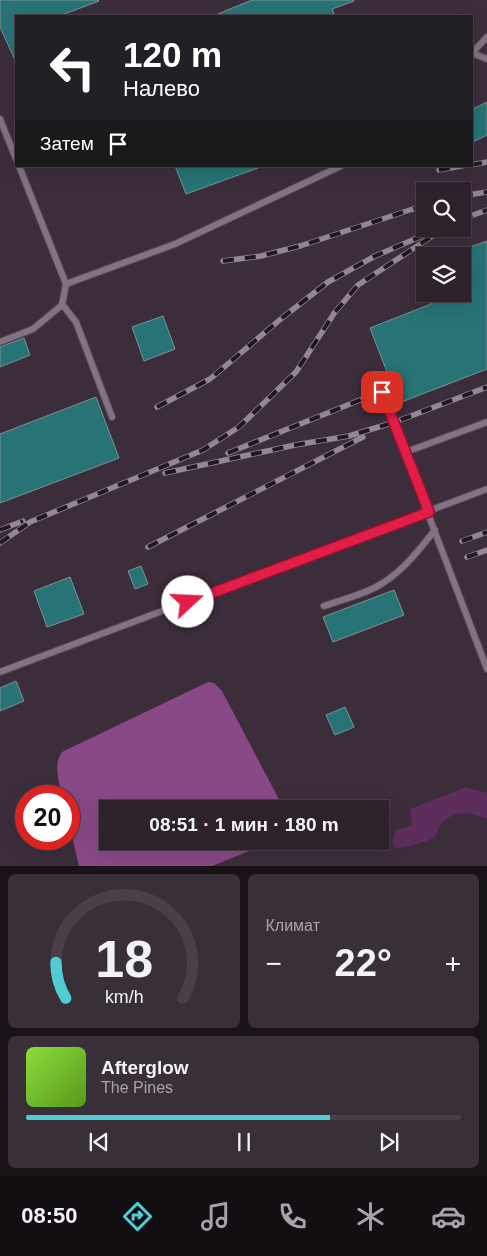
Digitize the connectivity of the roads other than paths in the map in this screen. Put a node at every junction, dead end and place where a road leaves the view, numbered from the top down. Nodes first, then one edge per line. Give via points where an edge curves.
1 (487, 37) edge
2 (473, 53) edge
3 (473, 54) edge
4 (487, 59) edge
5 (0, 119) edge
6 (15, 157) edge
7 (19, 167) edge
8 (339, 167) edge
9 (66, 284) junction
10 (62, 304) junction
11 (0, 342) edge
12 (382, 392) dead end
13 (112, 417) dead end
14 (487, 422) edge
15 (406, 452) junction
16 (487, 489) edge
17 (429, 512) junction
18 (435, 530) junction
19 (324, 606) dead end
20 (487, 669) edge
21 (0, 672) edge

1 - 2 lane
3 - 4 lane
5 - 6 lane
7 - 9 lane
8 - 9 lane via 175,244
9 - 10 lane
10 - 11 lane via 33,329
10 - 13 lane via 76,322
12 - 15 lane
14 - 15 lane
15 - 17 lane
16 - 17 lane
17 - 18 lane
17 - 21 lane
18 - 19 lane via 413,557 387,580 375,588
18 - 20 lane

